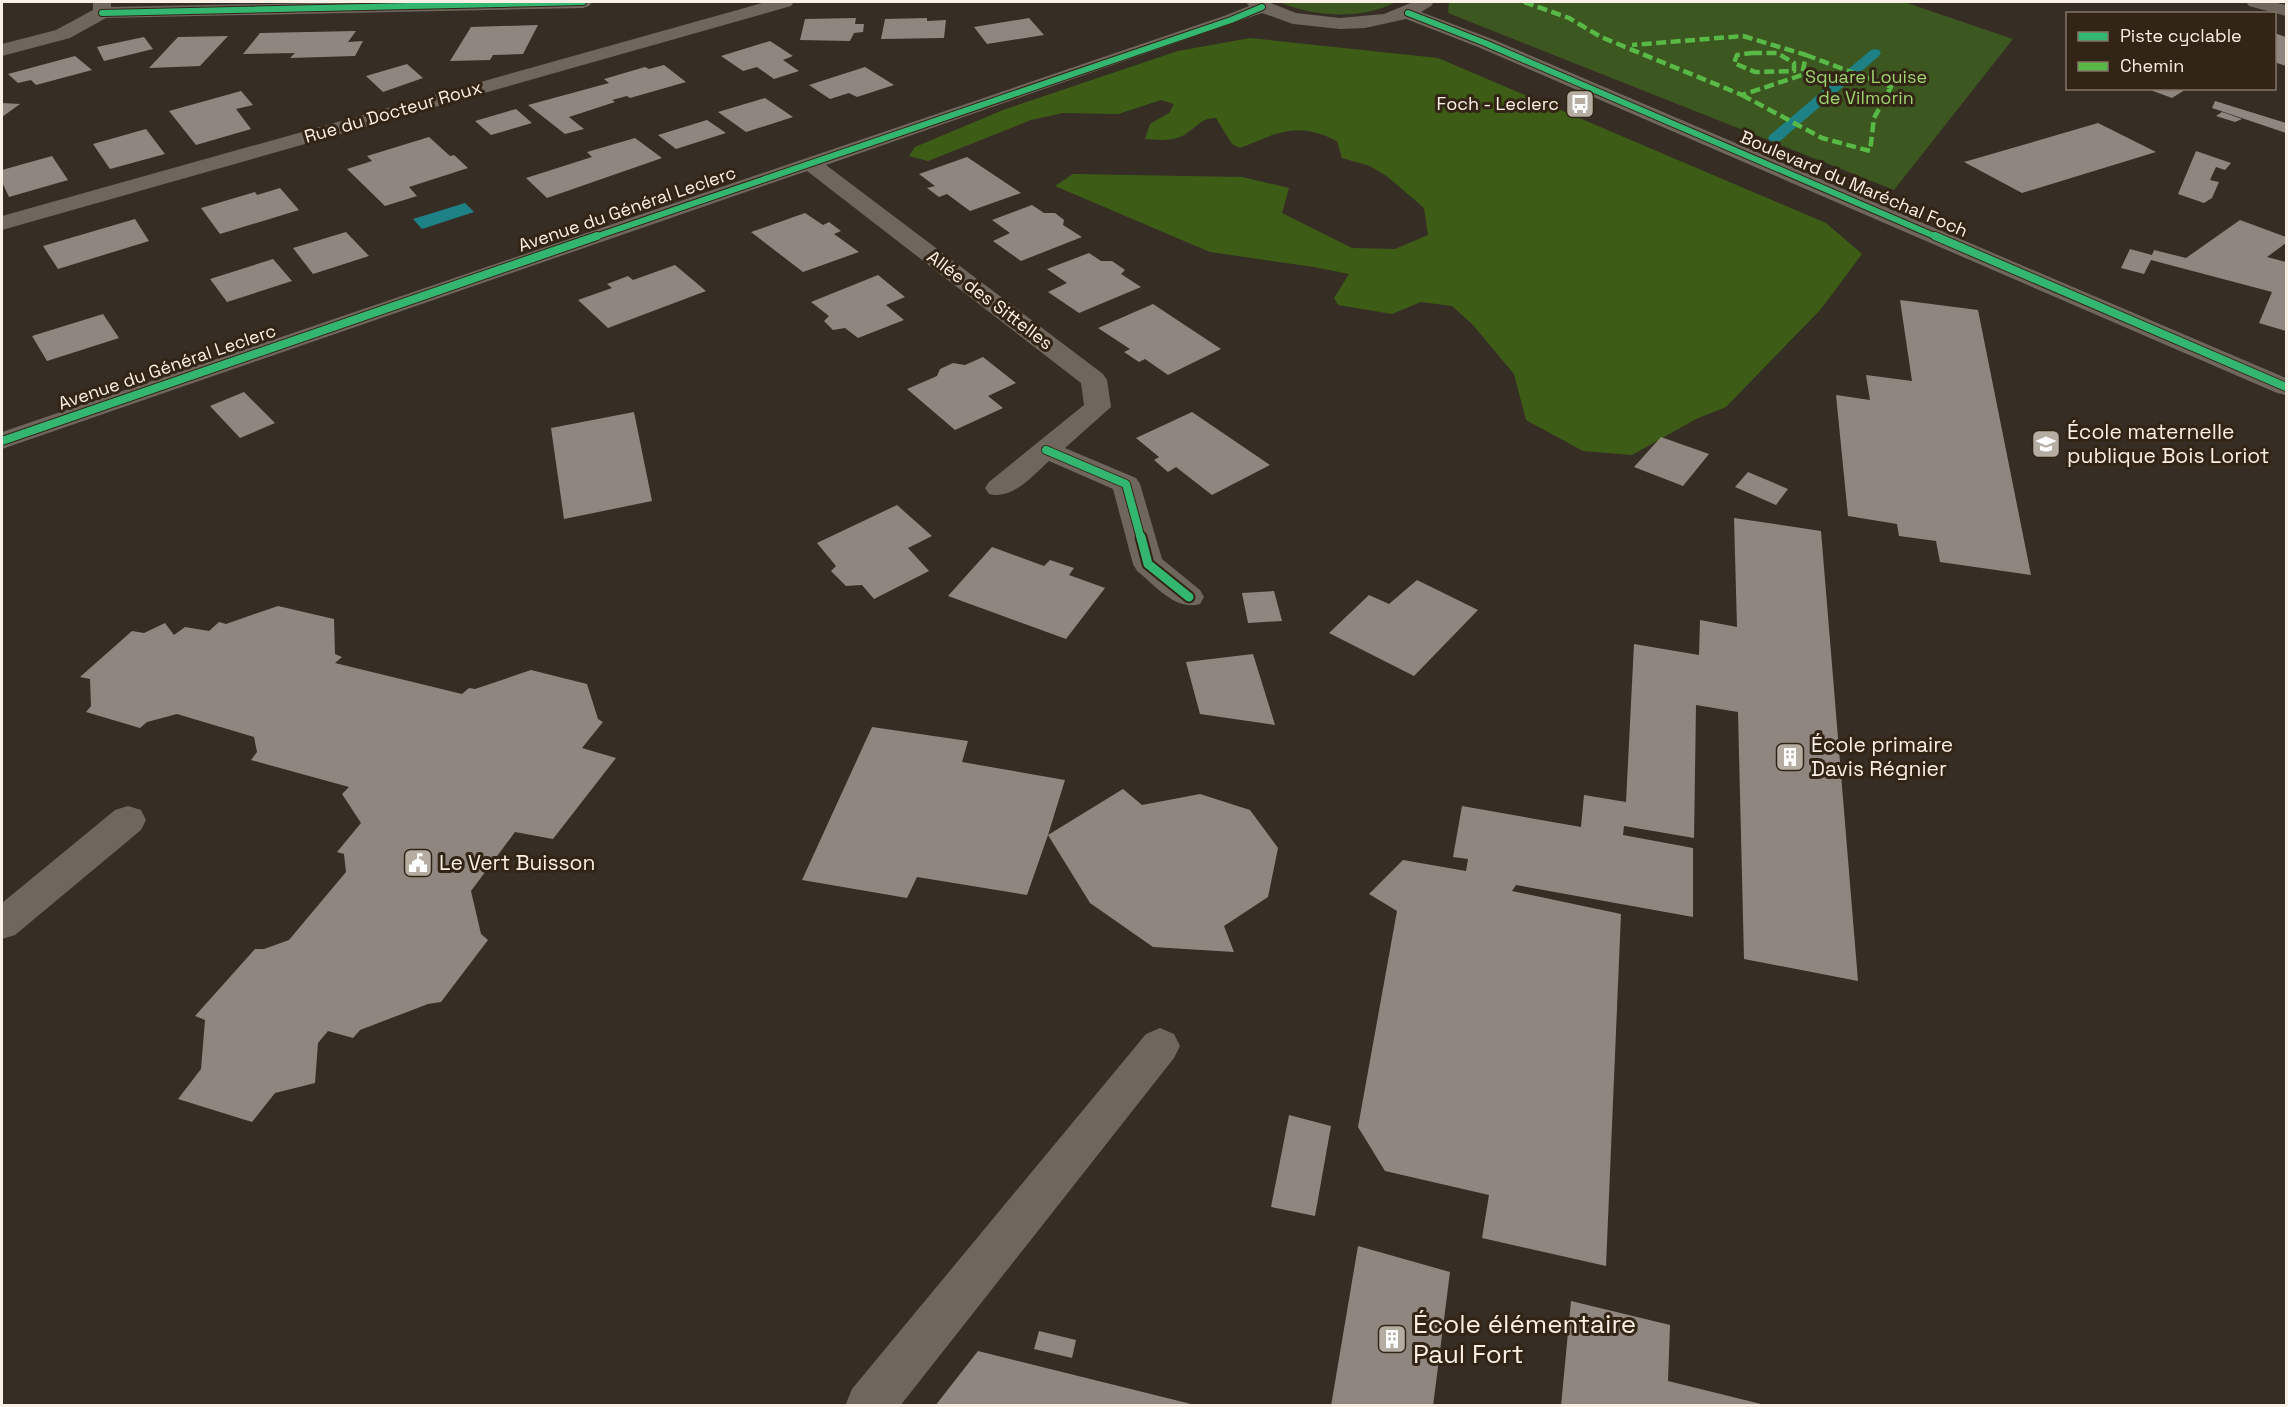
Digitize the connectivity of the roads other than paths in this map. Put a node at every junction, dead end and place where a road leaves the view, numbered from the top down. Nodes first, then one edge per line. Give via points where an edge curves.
1 (583, 2) edge
2 (785, 2) edge
3 (2255, 2) edge
4 (1258, 4) edge
5 (102, 7) edge
6 (1417, 7) edge
7 (2286, 11) edge
8 (2, 50) edge
9 (810, 163) junction
10 (2, 223) edge
11 (2286, 387) edge
12 (2, 441) edge
13 (1046, 450) junction
14 (999, 488) dead end
15 (1189, 597) dead end
16 (128, 820) dead end
17 (2, 924) edge
18 (1160, 1046) dead end
19 (869, 1406) edge

1 - 5 street
2 - 10 street, Rue du Docteur Roux
3 - 7 street
4 - 6 street via 1287,16 1351,23 1382,20
4 - 9 street, Avenue du Général Leclerc via 1231,20
5 - 8 street via 63,34
6 - 11 street, Boulevard du Maréchal Foch via 1506,52
9 - 12 street, Avenue du Général Leclerc
9 - 13 street, Allée des Sittelles via 1094,380 1098,407
13 - 14 street, Allée des Sittelles
13 - 15 street via 1126,484 1148,564
16 - 17 street
18 - 19 street

